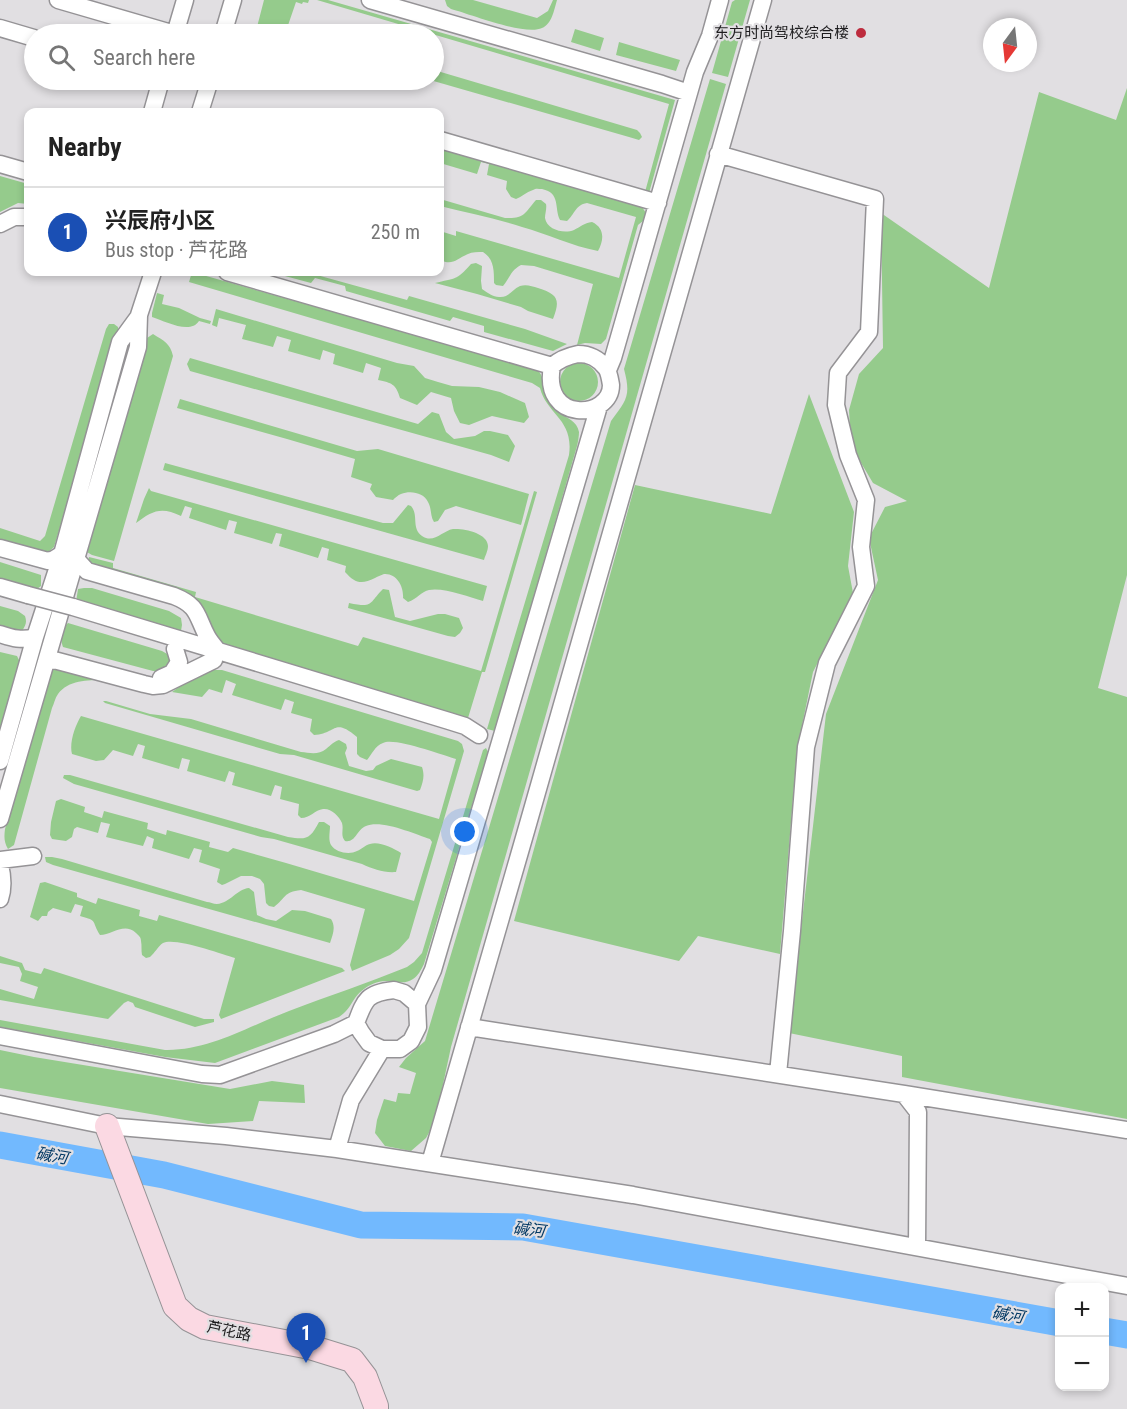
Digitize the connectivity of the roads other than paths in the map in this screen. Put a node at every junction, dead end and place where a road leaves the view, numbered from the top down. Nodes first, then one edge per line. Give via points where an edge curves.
1 (58, 0) edge
2 (185, 0) edge
3 (233, 0) edge
4 (370, 0) edge
5 (720, 0) edge
6 (763, 0) edge
7 (141, 24) edge
8 (178, 24) edge
9 (226, 24) edge
10 (0, 28) edge
11 (24, 35) edge
12 (159, 90) edge
13 (207, 90) edge
14 (689, 93) junction
15 (153, 108) edge
16 (201, 108) edge
17 (444, 141) edge
18 (718, 154) junction
19 (0, 164) edge
20 (24, 171) edge
21 (658, 203) junction
22 (24, 217) edge
23 (0, 224) edge
24 (152, 276) edge
25 (241, 276) edge
26 (552, 366) junction
27 (608, 370) junction
28 (599, 406) junction
29 (0, 548) edge
30 (69, 556) junction
31 (0, 557) edge
32 (63, 577) junction
33 (0, 587) edge
34 (0, 597) edge
35 (27, 599) junction
36 (0, 634) edge
37 (35, 637) junction
38 (52, 641) junction
39 (0, 642) edge
40 (176, 644) junction
41 (29, 656) junction
42 (217, 656) junction
43 (46, 662) junction
44 (0, 761) edge
45 (0, 819) edge
46 (33, 856) dead end
47 (0, 860) edge
48 (0, 865) edge
49 (0, 899) edge
50 (417, 1004) junction
51 (356, 1023) junction
52 (469, 1027) junction
53 (0, 1036) edge
54 (382, 1049) junction
55 (778, 1074) junction
56 (904, 1094) junction
57 (0, 1104) edge
58 (1127, 1130) edge
59 (112, 1136) junction
60 (337, 1149) junction
61 (430, 1163) junction
62 (917, 1247) junction
63 (1127, 1286) edge
64 (375, 1409) edge

1 - 7 street
2 - 8 street
3 - 9 street
4 - 14 street
5 - 14 street
6 - 18 street
10 - 11 street
12 - 15 street
13 - 16 street
14 - 21 street
17 - 21 street
18 - 52 street
18 - 55 street via 875,200 869,332 838,373 836,405 848,455 866,500 861,548 866,586 827,663 806,747
19 - 20 street
21 - 27 street
22 - 23 street
24 - 30 street via 139,315 120,342
25 - 26 street
26 - 27 street via 570,355 588,354
26 - 28 street via 552,390 564,406 585,411
27 - 28 street via 611,389
28 - 50 street via 433,969
29 - 30 street via 48,561
30 - 32 street
30 - 42 street via 87,571 186,601 197,613
31 - 32 street
32 - 37 street
32 - 38 street
32 - 40 street via 179,609 190,624
33 - 35 street
34 - 35 street
35 - 40 street, bridge
36 - 37 street via 19,639
37 - 41 street
38 - 40 street via 57,651 147,678 163,678 172,673 178,662
38 - 43 street
39 - 41 street
40 - 42 street
41 - 44 street
42 - 42 street via 449,730 479,735 457,723
42 - 43 street via 158,686 69,663
43 - 45 street
46 - 47 street
48 - 49 street
50 - 51 street via 404,993 378,992 367,999
50 - 54 street via 418,1027 411,1041 400,1049
51 - 53 street via 220,1075
51 - 54 street via 369,1043
52 - 55 street
52 - 61 street
54 - 60 street via 351,1100
55 - 56 street
56 - 58 street
56 - 62 street via 918,1112
57 - 59 street
59 - 60 street via 226,1136
59 - 64 street, 芦花路 via 175,1306 205,1327 310,1347 352,1360 365,1377
60 - 61 street
61 - 62 street
62 - 63 street

